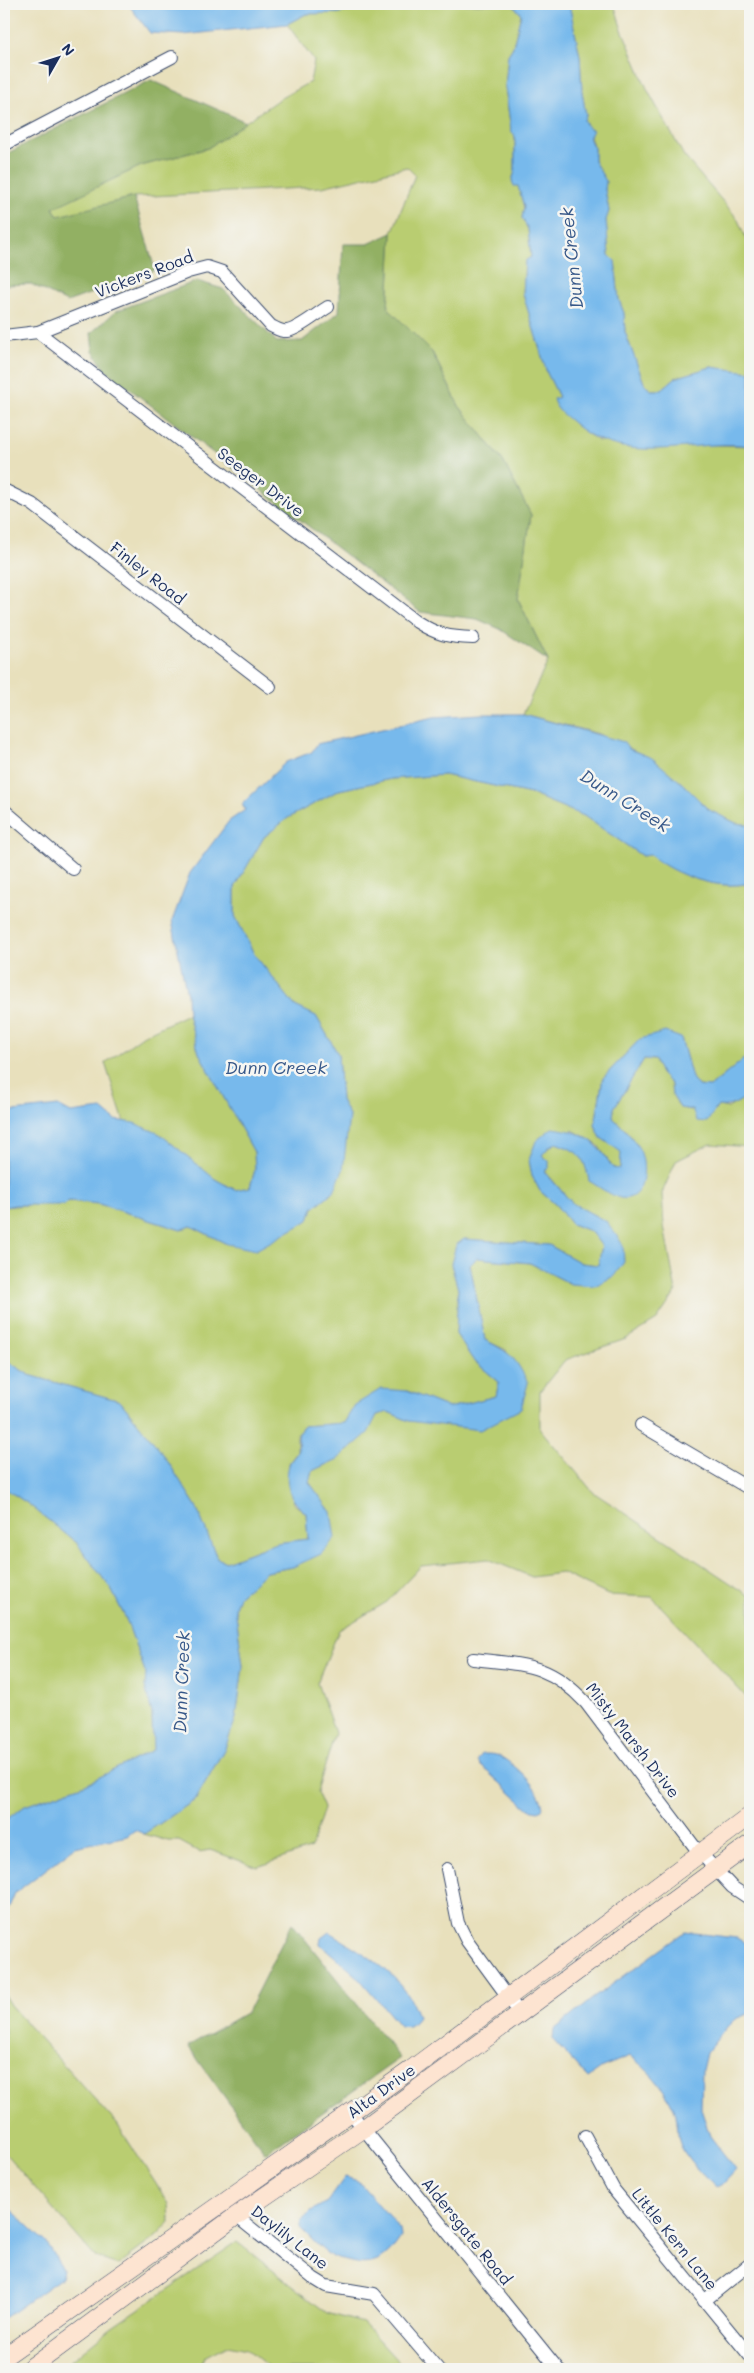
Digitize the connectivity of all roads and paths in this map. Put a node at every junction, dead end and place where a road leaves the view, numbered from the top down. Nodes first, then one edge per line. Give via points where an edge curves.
1 (172, 57) dead end
2 (4, 145) edge
3 (328, 307) dead end
4 (38, 332) junction
5 (4, 336) edge
6 (4, 490) edge
7 (473, 638) dead end
8 (270, 687) dead end
9 (4, 810) edge
10 (73, 869) dead end
11 (641, 1425) dead end
12 (748, 1483) edge
13 (474, 1659) dead end
14 (750, 1816) edge
15 (750, 1844) edge
16 (700, 1853) junction
17 (447, 1869) dead end
18 (715, 1871) junction
19 (750, 1899) edge
20 (514, 2005) junction
21 (351, 2113) junction
22 (363, 2129) junction
23 (586, 2136) dead end
24 (236, 2216) junction
25 (750, 2264) edge
26 (704, 2301) junction
27 (20, 2346) junction
28 (750, 2356) edge
29 (4, 2357) edge
30 (4, 2365) edge
31 (29, 2369) edge
32 (438, 2369) edge
33 (558, 2369) edge

1 - 2 street
3 - 4 street, Vickers Road via 294,328 280,330 272,326 222,272 207,268 188,272
4 - 5 street, Vickers Road
4 - 7 street, Seeger Drive via 416,622 447,637
6 - 8 street, Finley Road via 32,504
9 - 10 street
11 - 12 street
13 - 16 street, Misty Marsh Drive via 531,1666 549,1672 569,1685
14 - 16 street, Alta Drive
15 - 18 street, Alta Drive
16 - 18 street, Misty Marsh Drive
16 - 20 street, Alta Drive
17 - 20 street via 458,1923 467,1941
18 - 19 street, Misty Marsh Drive
18 - 20 street, Alta Drive
20 - 21 street, Alta Drive
20 - 22 street, Alta Drive
21 - 22 street, Aldersgate Road
21 - 27 street, Alta Drive
22 - 24 street, Alta Drive
22 - 33 street, Aldersgate Road
23 - 26 street, Little Kern Lane via 614,2190
24 - 31 street, Alta Drive
24 - 32 street, Daylily Lane via 326,2286 374,2294
25 - 26 street
26 - 28 street, Little Kern Lane
27 - 29 street, Alta Drive
27 - 30 street

